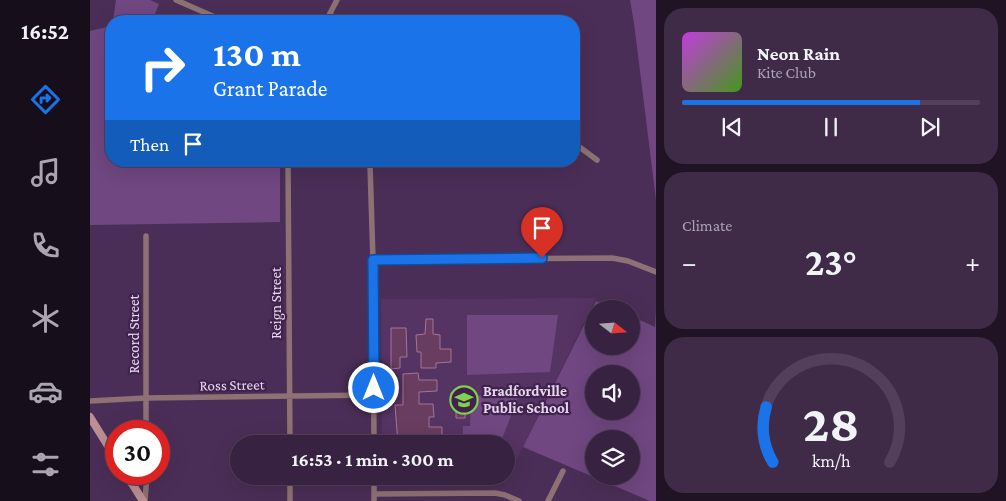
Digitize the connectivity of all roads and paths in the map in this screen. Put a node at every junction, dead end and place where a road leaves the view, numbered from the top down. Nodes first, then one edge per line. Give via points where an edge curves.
1 (176, 0) edge
2 (337, 0) edge
3 (210, 15) edge
4 (330, 15) edge
5 (580, 147) edge
6 (597, 160) dead end
7 (288, 167) edge
8 (370, 167) edge
9 (146, 236) dead end
10 (373, 260) junction
11 (656, 272) edge
12 (374, 395) junction
13 (289, 397) junction
14 (146, 398) junction
15 (90, 401) edge
16 (90, 417) edge
17 (146, 420) edge
18 (290, 435) edge
19 (374, 435) edge
20 (105, 441) edge
21 (563, 471) dead end
22 (133, 485) edge
23 (146, 485) edge
24 (290, 485) edge
25 (374, 485) edge
26 (374, 494) junction
27 (144, 501) edge
28 (290, 501) edge
29 (374, 501) edge
30 (519, 501) edge
31 (548, 501) edge

1 - 3 street
2 - 4 street
5 - 6 street
7 - 13 street, Reign Street
8 - 10 street
9 - 14 street, Record Street
10 - 11 street via 612,258
10 - 12 street
12 - 13 street, Ross Street
12 - 19 street
13 - 14 street, Ross Street
13 - 18 street, Reign Street
14 - 15 street, Ross Street
14 - 17 street, Record Street
16 - 20 street
21 - 31 street
22 - 27 street
23 - 27 street
24 - 28 street
25 - 26 street
26 - 29 street
26 - 30 street via 495,493

